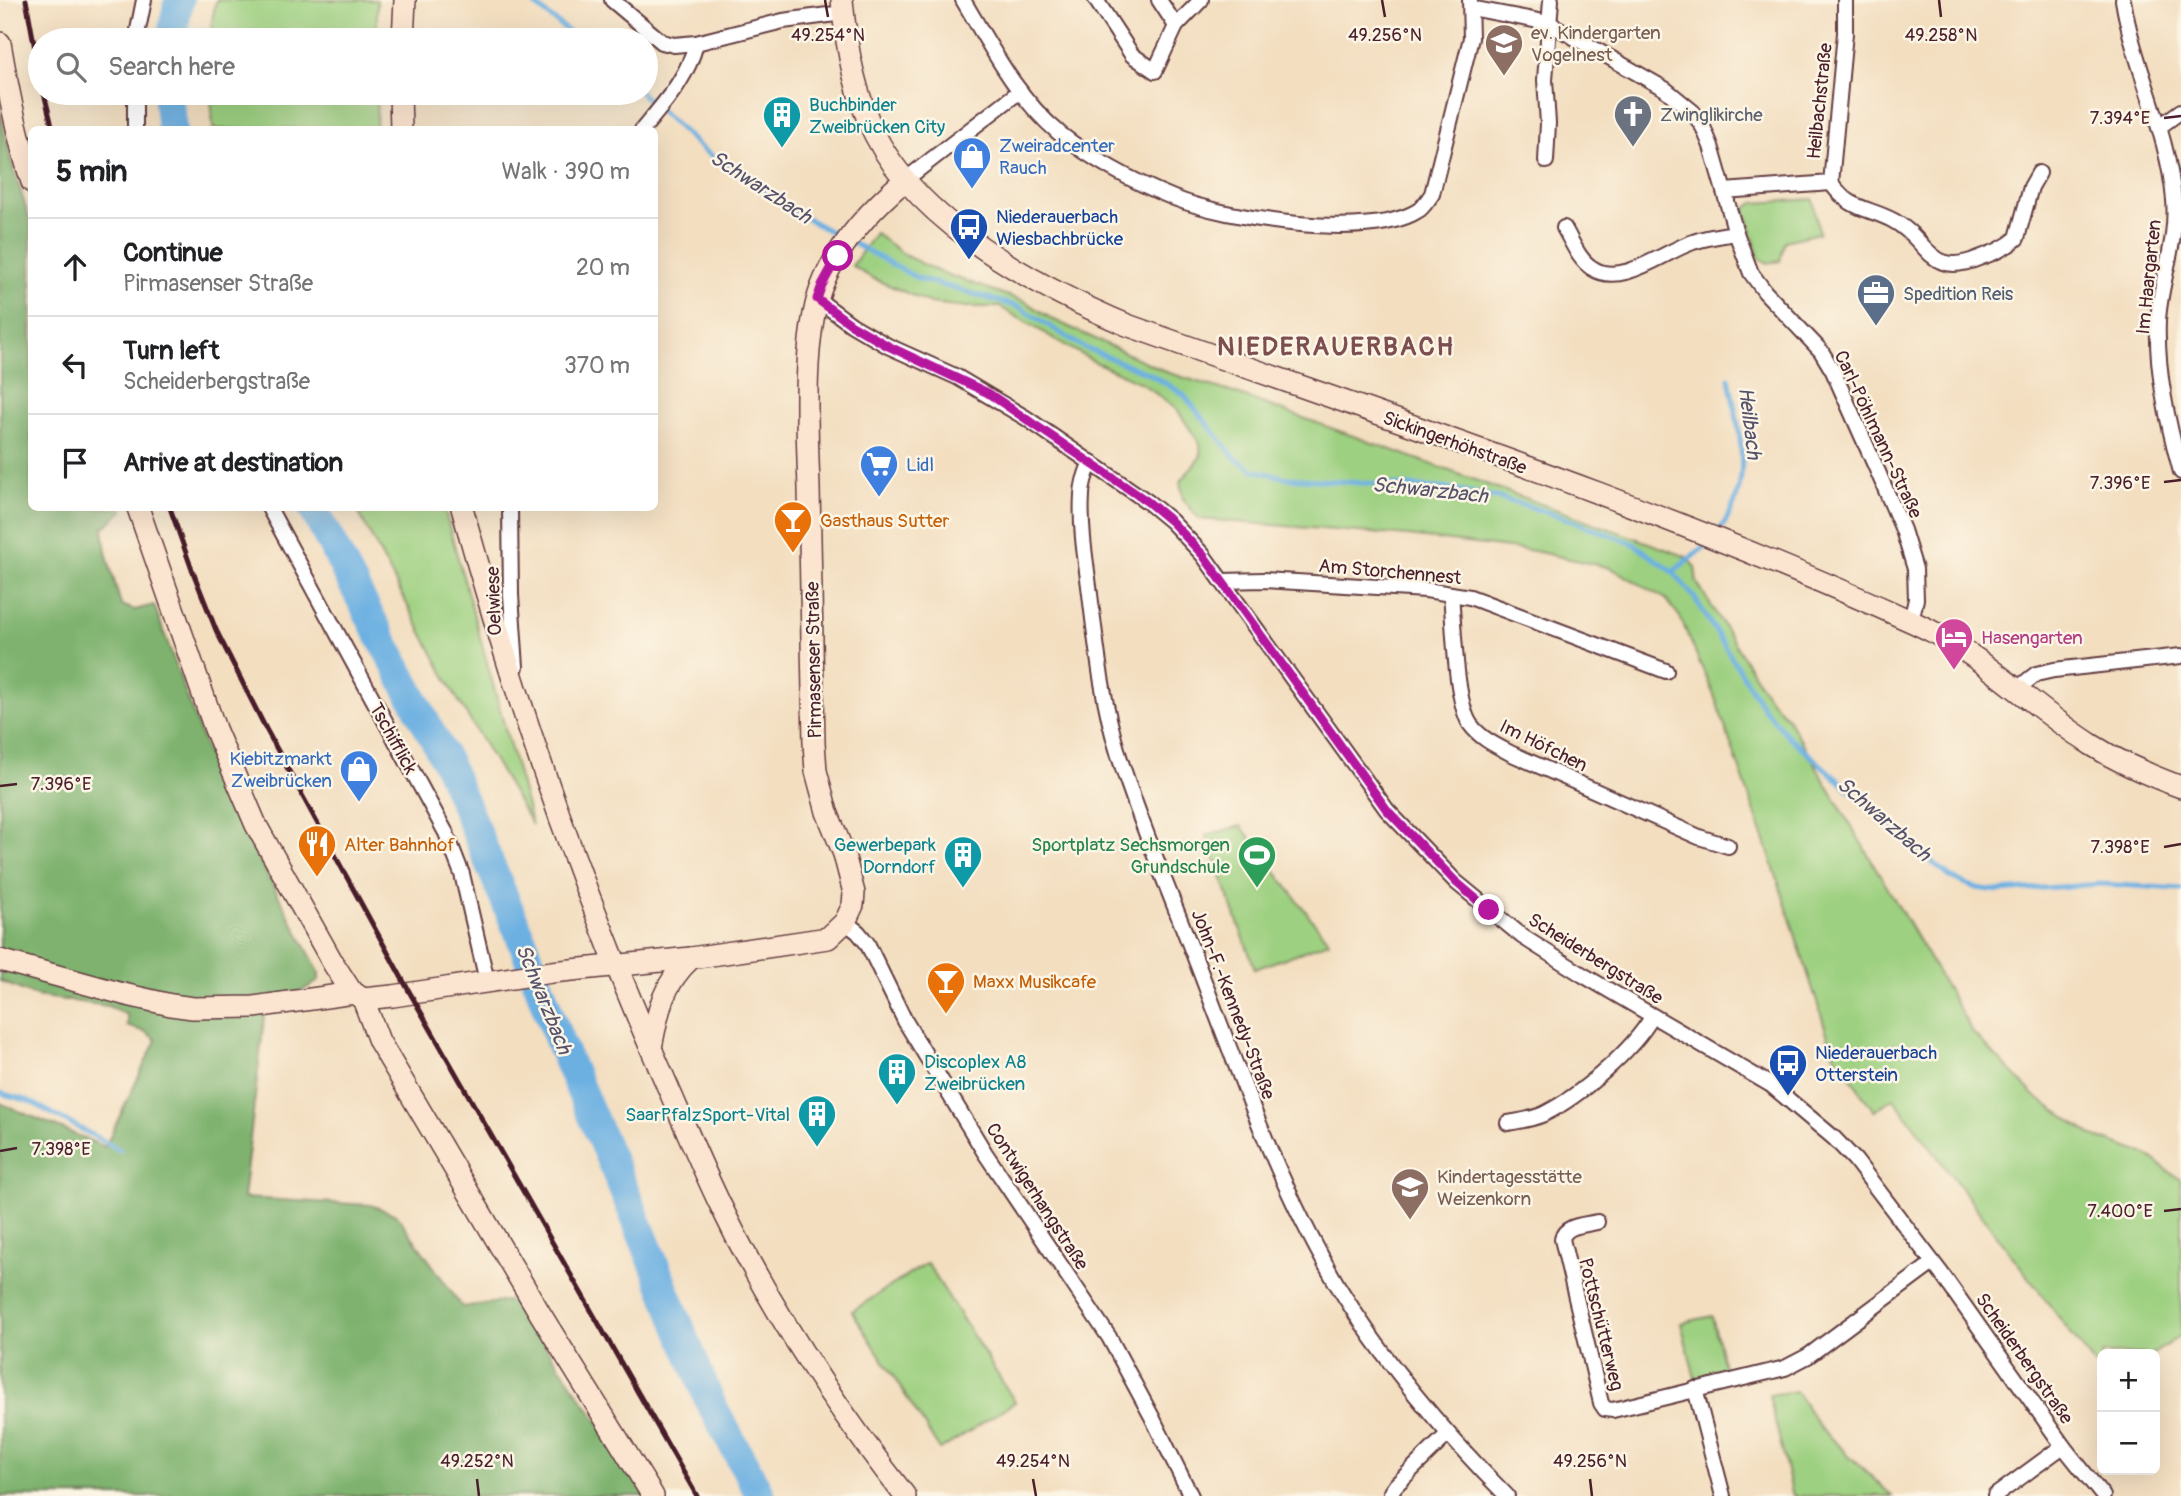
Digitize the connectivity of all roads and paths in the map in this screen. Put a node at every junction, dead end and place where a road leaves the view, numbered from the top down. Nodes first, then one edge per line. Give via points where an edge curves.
1 (144, 0) edge
2 (405, 0) edge
3 (612, 0) edge
4 (963, 0) edge
5 (1096, 0) edge
6 (1160, 0) edge
7 (1201, 0) edge
8 (1551, 0) edge
9 (1845, 0) edge
10 (2123, 0) edge
11 (1471, 4) edge
12 (842, 7) edge
13 (1549, 23) junction
14 (1176, 26) junction
15 (138, 28) edge
16 (404, 28) edge
17 (645, 28) edge
18 (658, 39) edge
19 (0, 43) edge
20 (696, 43) junction
21 (1020, 91) junction
22 (135, 105) edge
23 (400, 105) edge
24 (2181, 111) edge
25 (135, 126) edge
26 (401, 126) edge
27 (645, 126) edge
28 (2158, 128) junction
29 (1546, 161) dead end
30 (28, 168) edge
31 (2039, 173) dead end
32 (905, 180) junction
33 (1831, 183) junction
34 (1724, 191) junction
35 (1564, 228) dead end
36 (1736, 233) junction
37 (2175, 266) edge
38 (817, 299) junction
39 (1091, 462) junction
40 (2181, 472) edge
41 (139, 511) edge
42 (271, 511) edge
43 (463, 511) edge
44 (510, 511) edge
45 (1222, 581) junction
46 (1451, 594) junction
47 (1911, 621) junction
48 (2181, 656) edge
49 (1666, 671) dead end
50 (2017, 689) junction
51 (518, 693) junction
52 (2181, 787) edge
53 (1728, 846) dead end
54 (845, 922) junction
55 (691, 958) junction
56 (0, 960) edge
57 (615, 966) junction
58 (495, 979) junction
59 (358, 996) junction
60 (1652, 1017) junction
61 (651, 1048) junction
62 (1508, 1123) dead end
63 (1597, 1222) dead end
64 (1933, 1263) junction
65 (1695, 1389) junction
66 (1448, 1434) junction
67 (2063, 1446) junction
68 (653, 1496) edge
69 (905, 1496) edge
70 (1191, 1496) edge
71 (1392, 1496) edge
72 (1507, 1496) edge
73 (1723, 1496) edge
74 (1995, 1496) edge
75 (2102, 1496) edge

1 - 15 street
2 - 16 street
3 - 17 street
4 - 21 street
5 - 14 street via 1132,55 1155,71
6 - 14 street
7 - 14 street
8 - 13 street
9 - 33 street, Heilbachstraße
10 - 28 street, Im Haargarten
11 - 13 street, Carl-Pöhlmann-Straße
11 - 21 street via 1471,38 1432,194 1421,209 1380,223 1285,222 1216,211 1175,198 1083,150 1040,116
12 - 20 street
12 - 32 street, Sickingerhöhstraße via 860,96 875,134
13 - 29 street
13 - 34 street, Carl-Pöhlmann-Straße via 1665,89 1693,112 1711,146
18 - 20 street via 674,45
19 - 30 street
20 - 27 street via 689,66
21 - 32 street, Pirmasenser Straße
22 - 25 street
23 - 26 street
24 - 28 street
28 - 37 street, Im Haargarten via 2174,203
31 - 33 street via 2017,238 1969,263 1953,265 1940,262 1895,222 1843,199
32 - 38 street, Pirmasenser Straße via 860,222
32 - 47 street, Sickingerhöhstraße via 973,240 1095,311 1703,534
33 - 34 street, Heilbachstraße
34 - 36 street, Carl-Pöhlmann-Straße
35 - 36 street via 1587,265 1613,274 1640,267 1693,241
36 - 47 street, Carl-Pöhlmann-Straße via 1751,273 1821,351 1847,399 1910,551 1916,584
37 - 40 street, Im Haargarten via 2162,287 2158,321 2160,362
38 - 39 street, Scheiderbergstraße via 888,346 988,393
38 - 54 street, Pirmasenser Straße via 807,417 814,743 816,771 854,893
39 - 45 street, Scheiderbergstraße via 1171,521
39 - 66 street, John-F.-Kennedy-Straße via 1081,498 1088,575 1111,724 1127,778 1262,1132 1294,1204 1365,1326
41 - 59 street via 215,729 256,825 333,963
42 - 58 street, Tschifflick via 446,833
43 - 51 street
44 - 51 street, Oelwiese
45 - 46 street, Am Storchennest
45 - 60 street, Scheiderbergstraße via 1363,780 1419,845 1523,937
46 - 49 street, Am Storchennest via 1507,610
46 - 53 street, Im Höfchen via 1463,709 1476,732 1510,753
47 - 50 street, Sickingerhöhstraße via 1962,647
48 - 50 street via 2054,670 2036,674
50 - 52 street, Sickingerhöhstraße via 2093,746
51 - 57 street
54 - 55 street via 828,938
54 - 70 street, Contwigerhangstraße via 867,943 905,1021 985,1153 1109,1337
55 - 57 street
55 - 61 street via 670,981 661,1001
56 - 59 street via 198,1008
57 - 58 street
57 - 61 street
58 - 59 street via 393,996
59 - 68 street via 379,1041
60 - 62 street via 1624,1054 1574,1093 1545,1113
60 - 64 street, Scheiderbergstraße via 1788,1097 1855,1160
61 - 69 street via 718,1201 752,1265 810,1361
63 - 65 street, Pottschütterweg via 1568,1229 1562,1240 1601,1403 1613,1410
64 - 65 street, Pottschütterweg via 1808,1356 1785,1368
64 - 67 street, Scheiderbergstraße
65 - 73 street
66 - 71 street via 1396,1485
66 - 72 street, John-F.-Kennedy-Straße
67 - 74 street
67 - 75 street, Scheiderbergstraße

